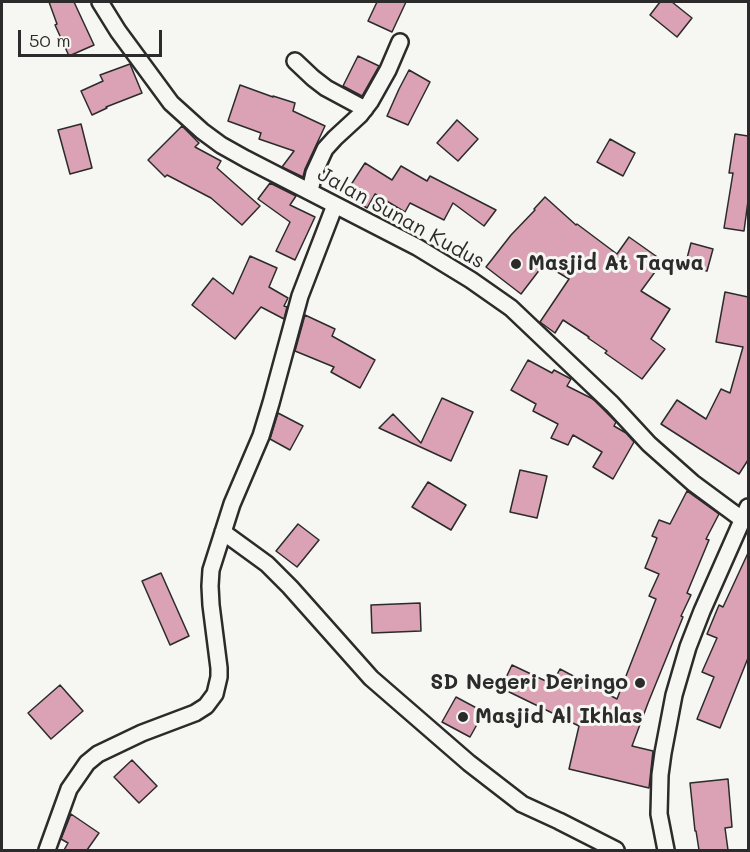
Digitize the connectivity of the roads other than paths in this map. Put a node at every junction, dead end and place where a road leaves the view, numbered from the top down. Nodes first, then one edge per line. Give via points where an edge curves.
1 (99, 2) edge
2 (400, 42) dead end
3 (295, 61) dead end
4 (364, 109) junction
5 (310, 191) junction
6 (335, 205) junction
7 (746, 514) edge
8 (223, 532) junction
9 (47, 850) edge
10 (616, 850) edge
11 (666, 850) edge

1 - 5 street, Jalan Sunan Kudus via 171,103 202,131 221,145
2 - 4 street
3 - 4 street via 326,88
4 - 5 street via 325,149
5 - 6 street, Jalan Sunan Kudus
6 - 7 street, Jalan Sunan Kudus via 417,248 511,308 693,483
6 - 8 street via 300,296 261,436
7 - 11 street, Jalan Sunan Kudus via 680,669 660,776 659,814
8 - 9 street via 210,586 219,668 215,694 195,713 142,733 87,763 69,789
8 - 10 street via 267,564 370,678 469,763 522,804

